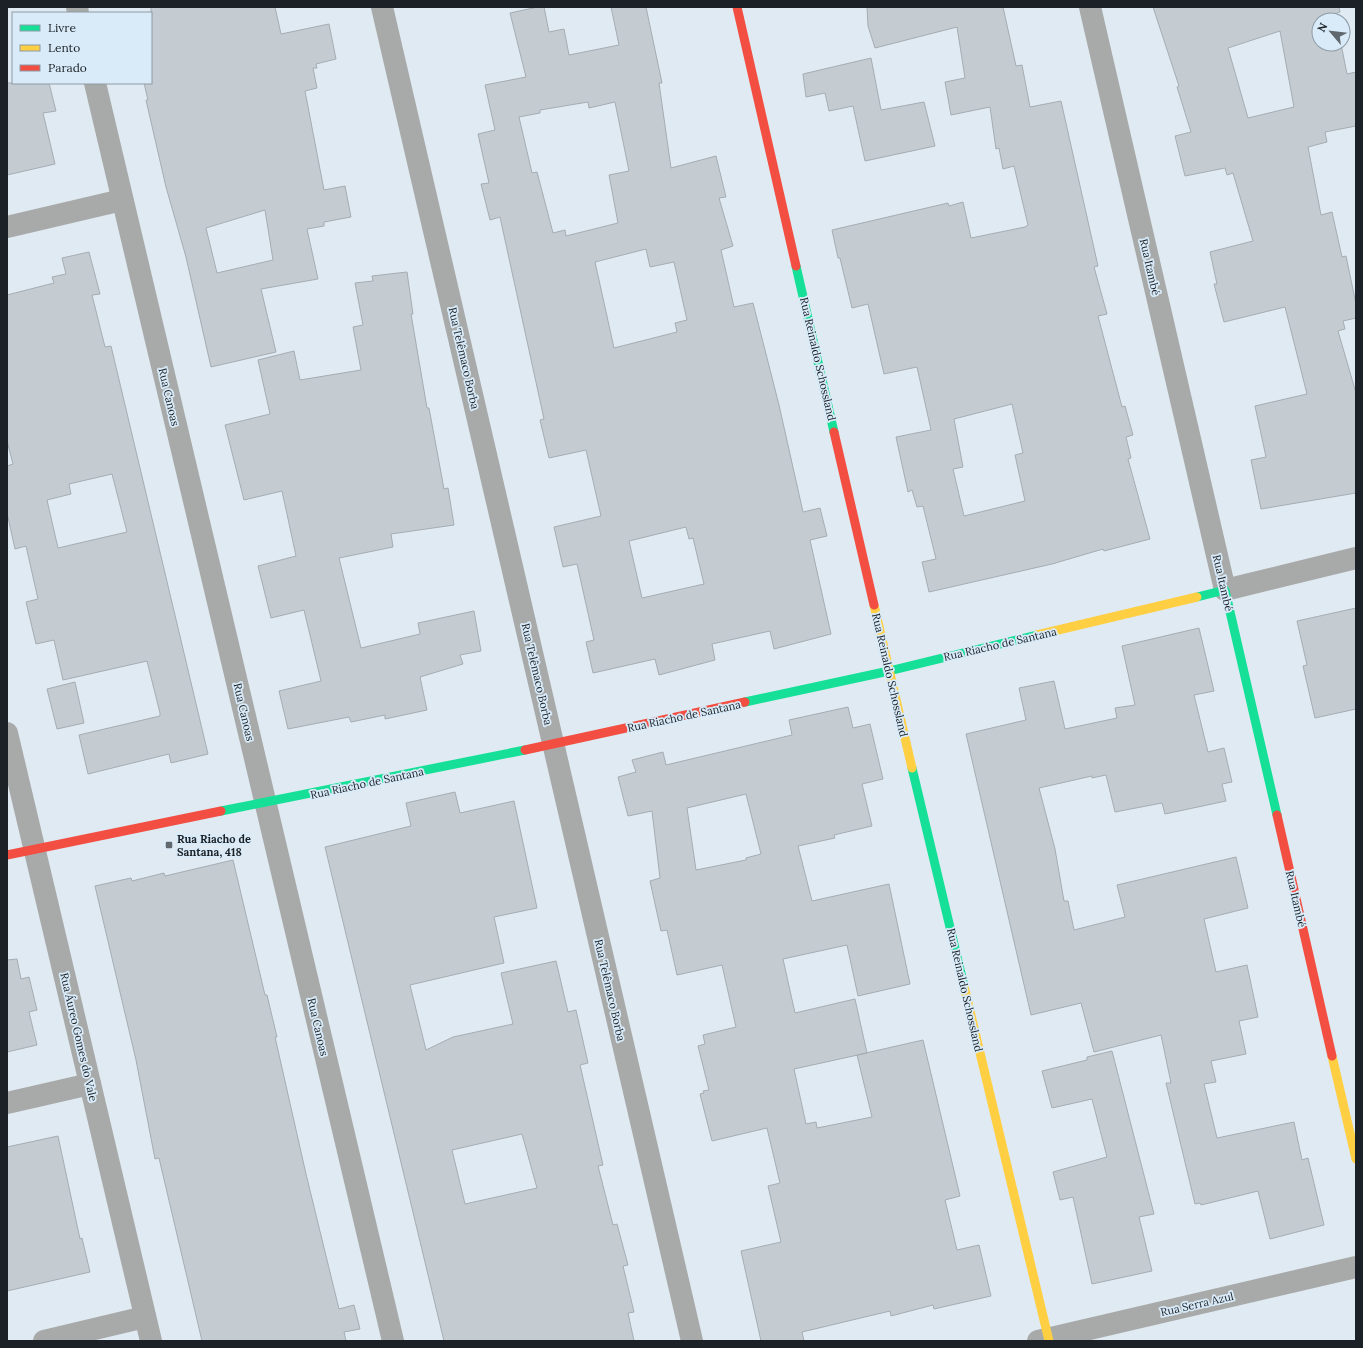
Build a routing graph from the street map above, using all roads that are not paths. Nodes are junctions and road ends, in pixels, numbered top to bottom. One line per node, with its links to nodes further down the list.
1 (382, 7): 11 (street, Rua Telêmaco Borba)
2 (737, 7): 9 (street, Rua Reinaldo Schossland)
3 (1090, 7): 8 (street, Rua Itambé)
4 (95, 84): 5 (street, Rua Canoas)
5 (122, 200): 6 (street); 12 (street, Rua Canoas)
6 (7, 227)
7 (1356, 558): 8 (street, Rua Riacho de Santana)
8 (1225, 590): 9 (street, Rua Riacho de Santana); 17 (street, Rua Itambé)
9 (889, 671): 11 (street, Rua Riacho de Santana); 20 (street, Rua Reinaldo Schossland)
10 (7, 733): 13 (street, Rua Áureo Gomes do Vale)
11 (553, 744): 12 (street, Rua Riacho de Santana); 24 (street, Rua Telêmaco Borba)
12 (266, 804): 13 (street, Rua Riacho de Santana); 23 (street, Rua Canoas)
13 (34, 849): 14 (street, Rua Riacho de Santana); 15 (street, Rua Áureo Gomes do Vale)
14 (7, 855)
15 (90, 1084): 16 (street); 19 (street, Rua Áureo Gomes do Vale)
16 (7, 1104)
17 (1356, 1159)
18 (1356, 1267): 20 (street, Rua Serra Azul)
19 (145, 1317): 21 (street); 22 (street, Rua Áureo Gomes do Vale)
20 (1045, 1340)
21 (44, 1341)
22 (151, 1341)
23 (393, 1341)
24 (692, 1341)

